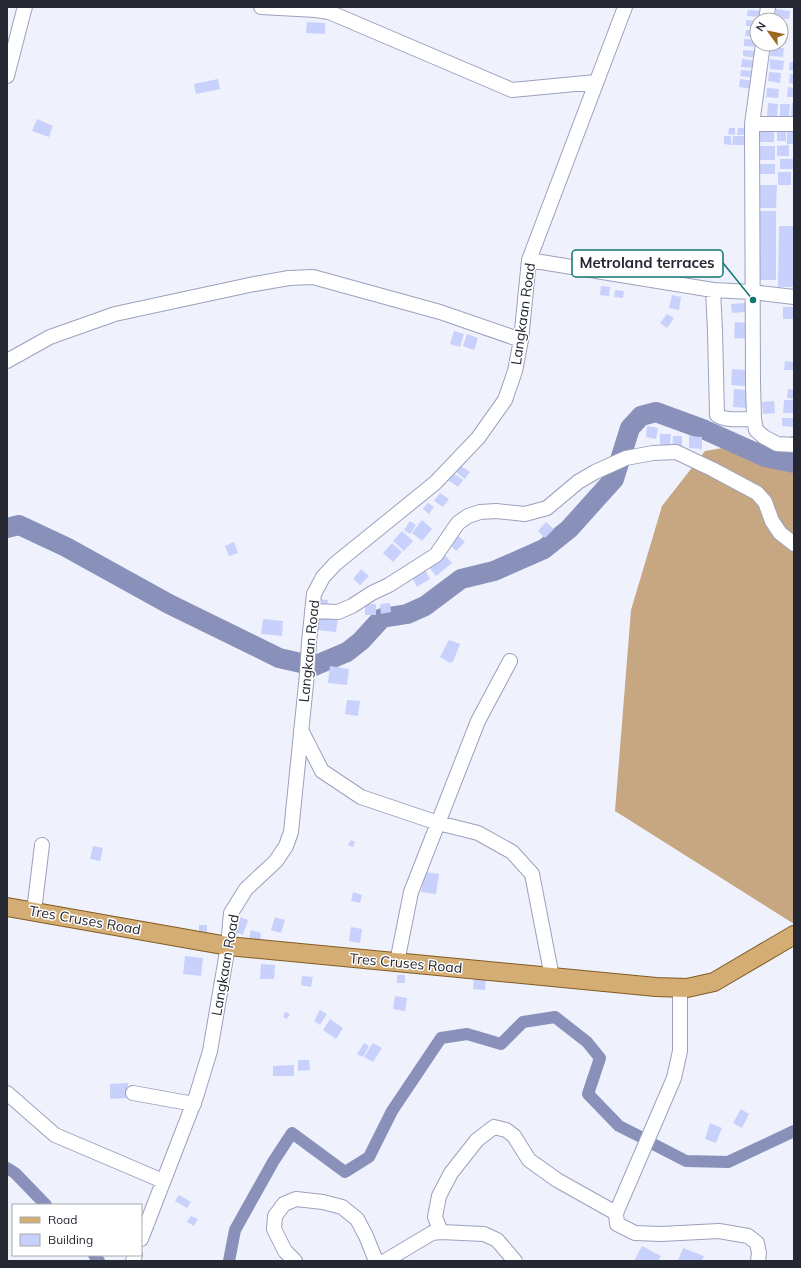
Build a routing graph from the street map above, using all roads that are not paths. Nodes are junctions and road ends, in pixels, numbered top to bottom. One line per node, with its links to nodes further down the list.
1 (25, 7): 6 (street)
2 (261, 7): 4 (street)
3 (625, 7): 7 (street, Langkaan Road)
4 (316, 8): 7 (street)
5 (762, 52): 8 (street)
6 (7, 76)
7 (596, 82): 10 (street, Langkaan Road)
8 (752, 124): 9 (street); 12 (street)
9 (794, 124)
10 (529, 260): 11 (street); 14 (street, Langkaan Road)
11 (713, 290): 12 (street); 16 (street)
12 (752, 292): 13 (street); 16 (street)
13 (794, 297)
14 (521, 340): 15 (street); 19 (street, Langkaan Road)
15 (7, 361)
16 (754, 419): 17 (street)
17 (794, 445)
18 (794, 544): 19 (street)
19 (312, 611): 21 (street, Langkaan Road)
20 (510, 661): 22 (street)
21 (301, 729): 22 (street); 27 (street, Langkaan Road)
22 (438, 823): 28 (street); 29 (street)
23 (42, 845): 25 (street)
24 (7, 907): 25 (main road, Tres Cruses Road)
25 (34, 911): 27 (main road, Tres Cruses Road)
26 (794, 935): 30 (main road, Tres Cruses Road)
27 (228, 946): 28 (main road, Tres Cruses Road); 33 (street, Langkaan Road)
28 (396, 962): 29 (main road, Tres Cruses Road)
29 (552, 977): 30 (main road, Tres Cruses Road)
30 (680, 988): 35 (street)
31 (7, 1093): 34 (street)
32 (133, 1093): 33 (street)
33 (194, 1104): 34 (street, Langkaan Road)
34 (163, 1181): 37 (street, Langkaan Road)
35 (616, 1213): 36 (street); 42 (street)
36 (441, 1232): 40 (street); 41 (street)
37 (142, 1236)
38 (295, 1261): 39 (street)
39 (376, 1261)
40 (385, 1261)
41 (515, 1261)
42 (758, 1261)

